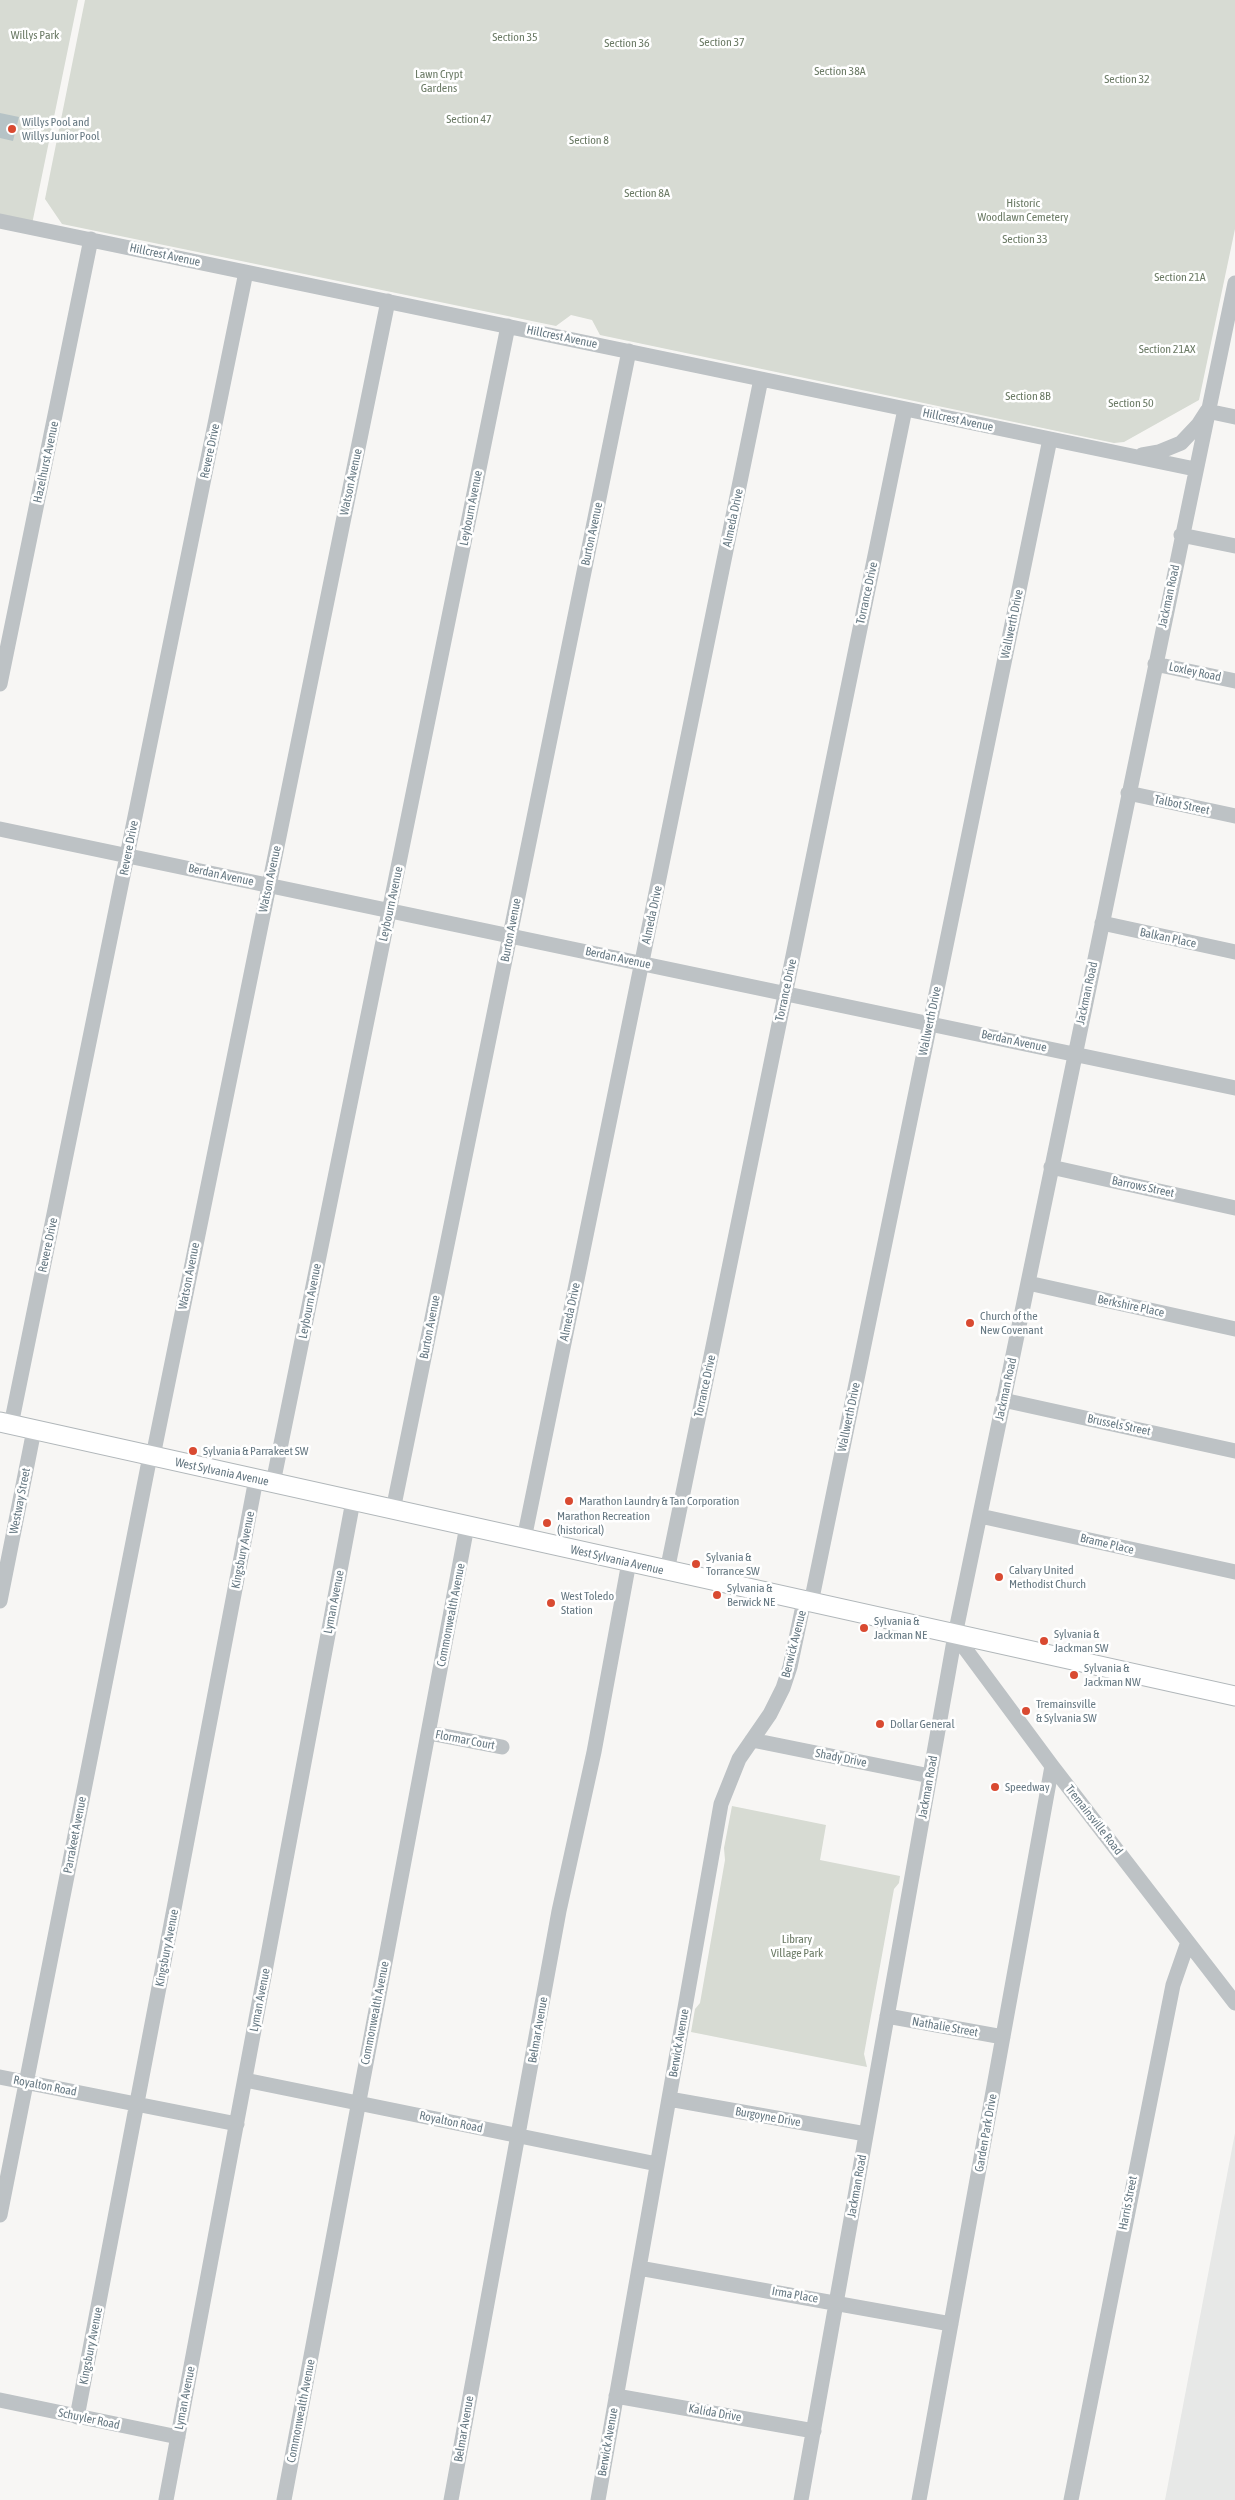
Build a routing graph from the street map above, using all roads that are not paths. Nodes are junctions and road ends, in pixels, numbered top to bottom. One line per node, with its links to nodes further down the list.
1 (0, 221): 2 (street, Hillcrest Avenue)
2 (91, 240): 3 (street, Hillcrest Avenue); 19 (street, Hazelhurst Avenue)
3 (246, 272): 5 (street, Hillcrest Avenue); 23 (street, Revere Drive)
4 (1234, 292): 10 (street, Jackman Road)
5 (388, 301): 6 (street, Hillcrest Avenue); 24 (street, Watson Avenue)
6 (508, 326): 7 (street, Hillcrest Avenue); 25 (street, Leybourn Avenue)
7 (629, 351): 8 (street, Hillcrest Avenue); 27 (street, Burton Avenue)
8 (761, 379): 9 (street, Hillcrest Avenue); 29 (street, Almeda Drive)
9 (905, 409): 12 (street, Hillcrest Avenue); 30 (street, Torrance Drive)
10 (1207, 411): 11 (street); 13 (street, Hillcrest Avenue); 14 (street, Jackman Road)
11 (1235, 417)
12 (1050, 439): 13 (street, Hillcrest Avenue); 31 (street, Wallwerth Drive)
13 (1123, 454): 14 (street, Hillcrest Avenue)
14 (1195, 469): 15 (street, Jackman Road)
15 (1181, 534): 16 (street); 17 (street, Jackman Road)
16 (1235, 546)
17 (1155, 664): 18 (street, Loxley Road); 20 (street, Jackman Road)
18 (1235, 681)
19 (0, 684)
20 (1128, 793): 21 (street, Talbot Street); 26 (street, Jackman Road)
21 (1235, 816)
22 (0, 829): 23 (street, Berdan Avenue)
23 (127, 856): 24 (street, Berdan Avenue); 39 (street, Revere Drive)
24 (269, 885): 25 (street, Berdan Avenue); 42 (street, Watson Avenue)
25 (389, 910): 27 (street, Berdan Avenue); 43 (street, Leybourn Avenue)
26 (1102, 923): 28 (street, Balkan Place); 32 (street, Jackman Road)
27 (510, 936): 29 (street, Berdan Avenue); 45 (street, Burton Avenue)
28 (1235, 952)
29 (642, 963): 30 (street, Berdan Avenue); 48 (street, Almeda Drive)
30 (786, 993): 31 (street, Berdan Avenue); 50 (street, Torrance Drive)
31 (930, 1023): 32 (street, Berdan Avenue); 53 (street, Wallwerth Drive)
32 (1075, 1054): 33 (street, Berdan Avenue); 34 (street, Jackman Road)
33 (1235, 1088)
34 (1051, 1167): 35 (street, Barrows Street); 36 (street, Jackman Road)
35 (1235, 1208)
36 (1028, 1283): 37 (street, Berkshire Place); 38 (street, Jackman Road)
37 (1235, 1329)
38 (1004, 1400): 41 (street, Brussels Street); 46 (street, Jackman Road)
39 (6, 1424): 40 (main road, West Sylvania Avenue)
40 (34, 1430): 42 (main road, West Sylvania Avenue); 52 (street, Westway Street)
41 (1235, 1451)
42 (152, 1456): 43 (main road, West Sylvania Avenue); 67 (street, Parrakeet Avenue)
43 (265, 1481): 44 (main road, West Sylvania Avenue); 70 (street, Kingsbury Avenue)
44 (353, 1500): 45 (main road, West Sylvania Avenue); 66 (street, Lyman Avenue)
45 (393, 1510): 47 (main road, West Sylvania Avenue)
46 (980, 1516): 51 (street, Brame Place); 54 (street, Jackman Road)
47 (467, 1526): 48 (main road, West Sylvania Avenue); 56 (street, Commonwealth Avenue)
48 (524, 1539): 49 (main road, West Sylvania Avenue)
49 (629, 1562): 50 (main road, West Sylvania Avenue); 73 (street, Belmar Avenue)
50 (667, 1571): 53 (main road, West Sylvania Avenue)
51 (1235, 1572)
52 (0, 1601)
53 (808, 1602): 54 (main road, West Sylvania Avenue); 57 (street, Berwick Avenue)
54 (955, 1635): 55 (main road, West Sylvania Avenue); 59 (street, Tremainsville Road); 60 (street, Jackman Road)
55 (1235, 1696)
56 (428, 1733): 58 (street, Flormar Court); 69 (street, Commonwealth Avenue)
57 (752, 1740): 60 (street, Shady Drive); 68 (street, Berwick Avenue)
58 (502, 1747)
59 (1052, 1766): 61 (street, Tremainsville Road); 64 (street, Garden Park Drive)
60 (930, 1776): 63 (street, Jackman Road)
61 (1188, 1942): 62 (street, Tremainsville Road); 90 (street, Harris Street)
62 (1235, 2003)
63 (887, 2016): 64 (street, Nathalie Street); 72 (street, Jackman Road)
64 (1003, 2037): 78 (street, Garden Park Drive)
65 (0, 2077): 67 (street, Royalton Road)
66 (245, 2080): 69 (street, Royalton Road); 71 (street, Lyman Avenue)
67 (26, 2082): 70 (street, Royalton Road); 75 (street, Parrakeet Avenue)
68 (669, 2099): 72 (street, Burgoyne Drive); 74 (street, Berwick Avenue)
69 (358, 2103): 73 (street, Royalton Road); 85 (street, Commonwealth Avenue)
70 (137, 2104): 71 (street, Royalton Road); 81 (street, Kingsbury Avenue)
71 (237, 2124): 83 (street, Lyman Avenue)
72 (866, 2134): 77 (street, Jackman Road)
73 (518, 2136): 74 (street, Royalton Road); 86 (street, Belmar Avenue)
74 (657, 2164): 76 (street, Berwick Avenue)
75 (0, 2215)
76 (639, 2268): 77 (street, Irma Place); 79 (street, Berwick Avenue)
77 (836, 2303): 78 (street, Irma Place); 82 (street, Jackman Road)
78 (951, 2324): 89 (street, Garden Park Drive)
79 (616, 2396): 82 (street, Kalida Drive); 87 (street, Berwick Avenue)
80 (0, 2400): 81 (street, Schuyler Road)
81 (77, 2417): 83 (street, Schuyler Road)
82 (814, 2431): 88 (street, Jackman Road)
83 (178, 2437): 84 (street, Lyman Avenue)
84 (166, 2500)
85 (284, 2500)
86 (451, 2500)
87 (598, 2500)
88 (801, 2500)
89 (919, 2500)
90 (1071, 2500)

